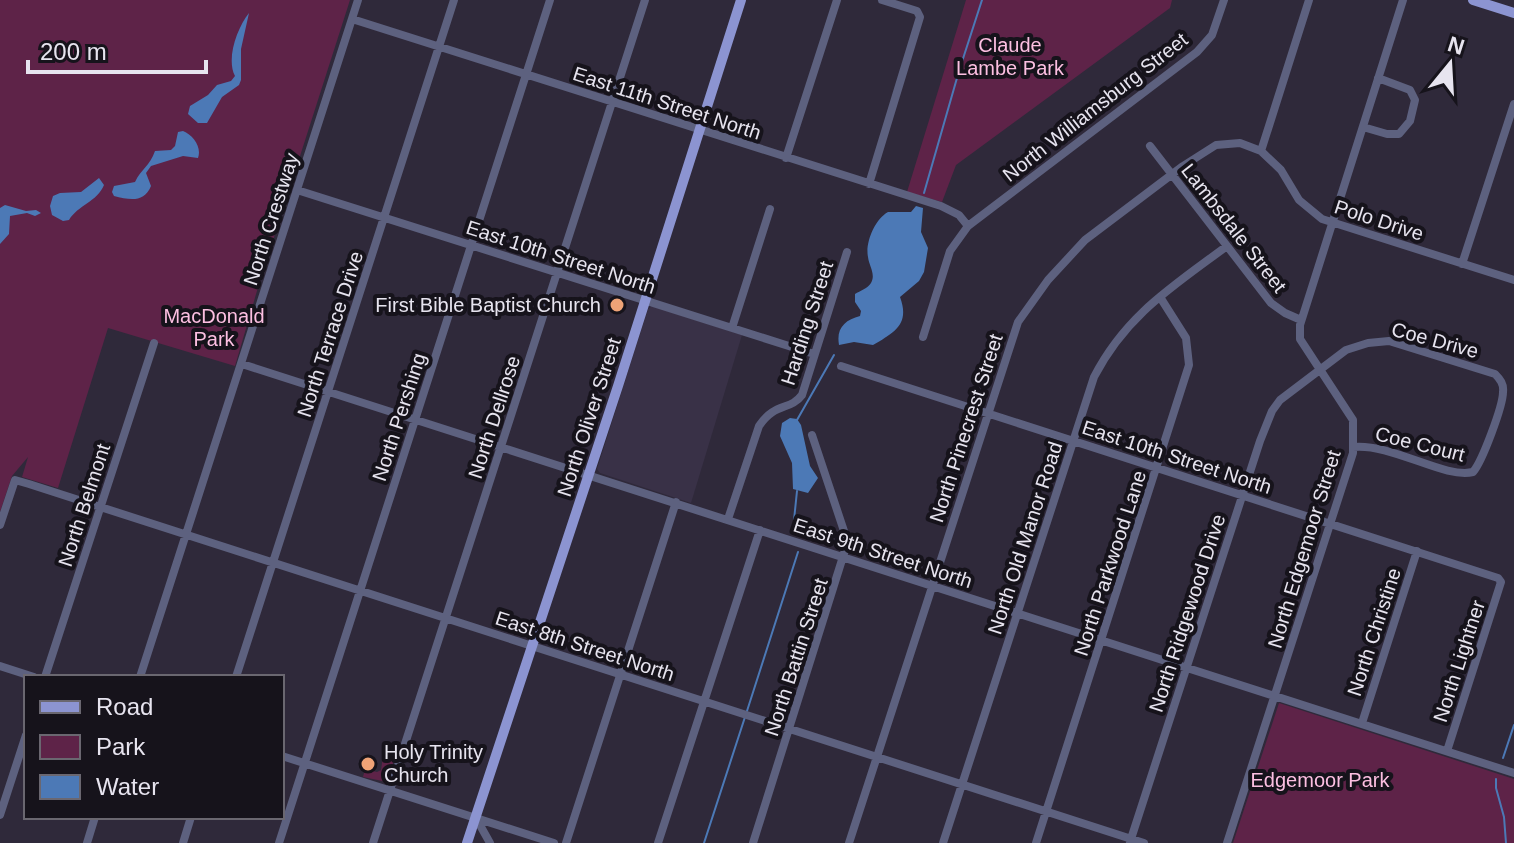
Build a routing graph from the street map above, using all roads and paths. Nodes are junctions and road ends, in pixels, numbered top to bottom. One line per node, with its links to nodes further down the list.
1 (358, 0): 13 (street, North Crestway)
2 (454, 0): 14 (street, North Terrace Drive)
3 (550, 0): 15 (street, North Pershing)
4 (645, 0): 17 (street, North Dellrose)
5 (741, 0): 21 (main road, North Oliver Street)
6 (837, 0): 24 (street)
7 (882, 0): 26 (street)
8 (1224, 0): 31 (street, North Williamsburg Street)
9 (1309, 0): 23 (street)
10 (1403, 0): 16 (street)
11 (1473, 0): 12 (main road)
12 (1514, 13)
13 (352, 19): 14 (street, East 11th Street North); 27 (street, North Crestway)
14 (440, 47): 15 (street, East 11th Street North); 29 (street, North Terrace Drive)
15 (526, 75): 17 (street, East 11th Street North); 32 (street, North Pershing)
16 (1378, 78): 20 (street); 20 (street)
17 (612, 102): 21 (street, East 11th Street North); 36 (street, North Dellrose)
18 (1514, 104): 19 (street)
19 (1512, 119): 35 (street)
20 (1363, 127): 30 (street)
21 (699, 130): 24 (street, East 11th Street North); 39 (main road, North Oliver Street)
22 (1150, 146): 25 (street, Lambsdale Street)
23 (1261, 151): 25 (street, North Pinecrest Street); 30 (street, Polo Drive)
24 (786, 158): 26 (street, East 11th Street North)
25 (1172, 175): 33 (street, Lambsdale Street); 49 (street, North Pinecrest Street)
26 (869, 184): 31 (street, East 11th Street North)
27 (297, 190): 29 (street, East 10th Street North); 45 (street, North Crestway)
28 (770, 209): 41 (street)
29 (385, 218): 32 (street, East 10th Street North); 48 (street, North Terrace Drive)
30 (1332, 222): 35 (street, Polo Drive); 40 (street)
31 (968, 226): 42 (street)
32 (471, 245): 36 (street, East 10th Street North); 50 (street, North Pershing)
33 (1227, 246): 38 (street, North Old Manor Road); 40 (street, Lambsdale Street)
34 (847, 252): 44 (street, Harding Street)
35 (1462, 264): 37 (street, Polo Drive)
36 (557, 272): 39 (street, East 10th Street North); 54 (street, North Dellrose)
37 (1514, 280)
38 (1160, 297): 53 (street, North Old Manor Road); 56 (street, North Parkwood Lane)
39 (645, 300): 41 (street, East 10th Street North); 57 (main road, North Oliver Street)
40 (1301, 320): 47 (street, North Edgemoor Street)
41 (732, 328): 44 (street, East 10th Street North)
42 (923, 337)
43 (154, 343): 60 (street, North Belmont)
44 (814, 354): 61 (street, Harding Street)
45 (242, 364): 48 (street, East 9th Street North); 65 (street, North Crestway)
46 (841, 366): 49 (street, East 10th Street North)
47 (1320, 368): 51 (street, Coe Drive); 55 (street, North Edgemoor Street); 58 (street, North Ridgewood Drive)
48 (329, 392): 50 (street, East 9th Street North); 68 (street, North Terrace Drive)
49 (987, 413): 53 (street, East 10th Street North); 70 (street, North Pinecrest Street)
50 (415, 419): 54 (street, East 9th Street North); 71 (street, North Pershing)
51 (1494, 423): 55 (street, Coe Court)
52 (812, 435): 67 (street, North Battin Street)
53 (1073, 441): 56 (street, East 10th Street North); 72 (street, North Old Manor Road)
54 (502, 447): 57 (street, East 9th Street North); 73 (street, North Dellrose)
55 (1353, 447): 62 (street, North Edgemoor Street)
56 (1158, 468): 58 (street, East 10th Street North); 74 (street, North Parkwood Lane)
57 (589, 475): 59 (street, East 9th Street North); 75 (main road, North Oliver Street)
58 (1242, 495): 62 (street, East 10th Street North); 77 (street, North Ridgewood Drive)
59 (676, 502): 61 (street, East 9th Street North); 78 (street)
60 (100, 507): 63 (street, East 8th Street North); 65 (street, East 8th Street North); 80 (street, North Belmont)
61 (728, 519): 64 (street, East 9th Street North)
62 (1331, 523): 66 (street, East 10th Street North); 83 (street, North Edgemoor Street)
63 (0, 525)
64 (760, 530): 67 (street, East 9th Street North); 84 (street)
65 (187, 535): 68 (street, East 8th Street North); 81 (street, North Crestway)
66 (1417, 551): 69 (street, East 10th Street North); 85 (street, North Christine)
67 (845, 557): 70 (street, East 9th Street North); 86 (street, North Battin Street)
68 (273, 563): 71 (street, East 8th Street North); 82 (street, North Terrace Drive)
69 (1501, 582): 88 (street, North Lightner)
70 (932, 585): 72 (street, East 9th Street North); 90 (street, North Pinecrest Street)
71 (360, 591): 73 (street, East 8th Street North); 91 (street, North Pershing)
72 (1017, 613): 74 (street, East 9th Street North); 93 (street, North Old Manor Road)
73 (445, 618): 75 (street, East 8th Street North); 94 (street, North Dellrose)
74 (1101, 640): 77 (street, East 9th Street North); 95 (street, North Parkwood Lane)
75 (533, 646): 78 (street, East 8th Street North); 97 (main road, North Oliver Street)
76 (0, 666): 79 (street)
77 (1187, 667): 83 (street, East 9th Street North); 100 (street, North Ridgewood Drive)
78 (620, 674): 84 (street, East 8th Street North); 108 (street)
79 (28, 675)
80 (46, 675)
81 (141, 675)
82 (237, 675)
83 (1275, 696): 85 (street, East 9th Street North); 115 (street, North Edgemoor Street)
84 (704, 701): 86 (street, East 8th Street North); 109 (street)
85 (1362, 723): 88 (street, East 9th Street North)
86 (790, 729): 90 (street, East 8th Street North); 110 (street, North Battin Street)
87 (24, 741): 96 (street)
88 (1447, 751): 92 (street, East 9th Street North)
89 (284, 757): 91 (street)
90 (876, 757): 93 (street, East 8th Street North); 111 (street, North Pinecrest Street)
91 (304, 763): 94 (street); 103 (street, North Pershing)
92 (1514, 773)
93 (962, 784): 95 (street, East 8th Street North); 112 (street, North Old Manor Road)
94 (389, 790): 97 (street); 104 (street, North Dellrose)
95 (1047, 812): 100 (street, East 8th Street North); 113 (street, North Parkwood Lane)
96 (0, 815)
97 (475, 818): 105 (main road, North Oliver Street); 106 (street); 107 (street)
98 (94, 819): 101 (street)
99 (190, 819): 102 (street)
100 (1131, 841): 114 (street, East 8th Street North)
101 (87, 843)
102 (183, 843)
103 (279, 843)
104 (373, 843)
105 (467, 843)
106 (490, 843)
107 (554, 843)
108 (566, 843)
109 (658, 843)
110 (753, 843)
111 (849, 843)
112 (943, 843)
113 (1036, 843)
114 (1144, 843)
115 (1227, 843)

